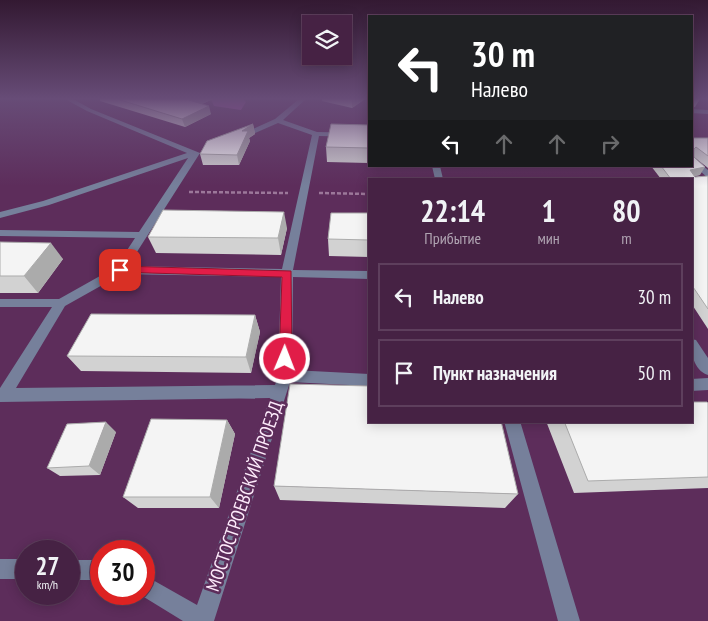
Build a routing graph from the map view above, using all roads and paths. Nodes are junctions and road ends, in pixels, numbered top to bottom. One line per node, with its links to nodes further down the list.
1 (136, 128): 7 (street)
2 (260, 128): 6 (street)
3 (298, 128): 4 (street)
4 (316, 134): 5 (street); 11 (street, МОСТОСТРОЕВСКИЙ ПРОЕЗД)
5 (368, 135)
6 (232, 139)
7 (199, 152): 10 (street); 13 (street)
8 (693, 161): 9 (street)
9 (705, 177)
10 (170, 191): 11 (path); 15 (street)
11 (303, 193): 12 (path); 17 (street, МОСТОСТРОЕВСКИЙ ПРОЕЗД)
12 (368, 194)
13 (0, 215)
14 (0, 233): 15 (street)
15 (142, 235): 16 (street)
16 (120, 270): 17 (street); 20 (street)
17 (287, 274): 18 (street); 23 (street, МОСТОСТРОЕВСКИЙ ПРОЕЗД)
18 (368, 275)
19 (0, 303): 20 (street)
20 (61, 303): 28 (street)
21 (693, 347): 22 (street)
22 (708, 369)
23 (285, 376): 24 (street); 27 (street, МОСТОСТРОЕВСКИЙ ПРОЕЗД)
24 (368, 380)
25 (693, 384): 26 (street)
26 (708, 384)
27 (280, 391): 28 (street); 33 (street, МОСТОСТРОЕВСКИЙ ПРОЕЗД)
28 (2, 395)
29 (513, 423): 34 (street)
30 (0, 569): 31 (street)
31 (15, 569)
32 (155, 592): 33 (street)
33 (202, 621)
34 (569, 621)

